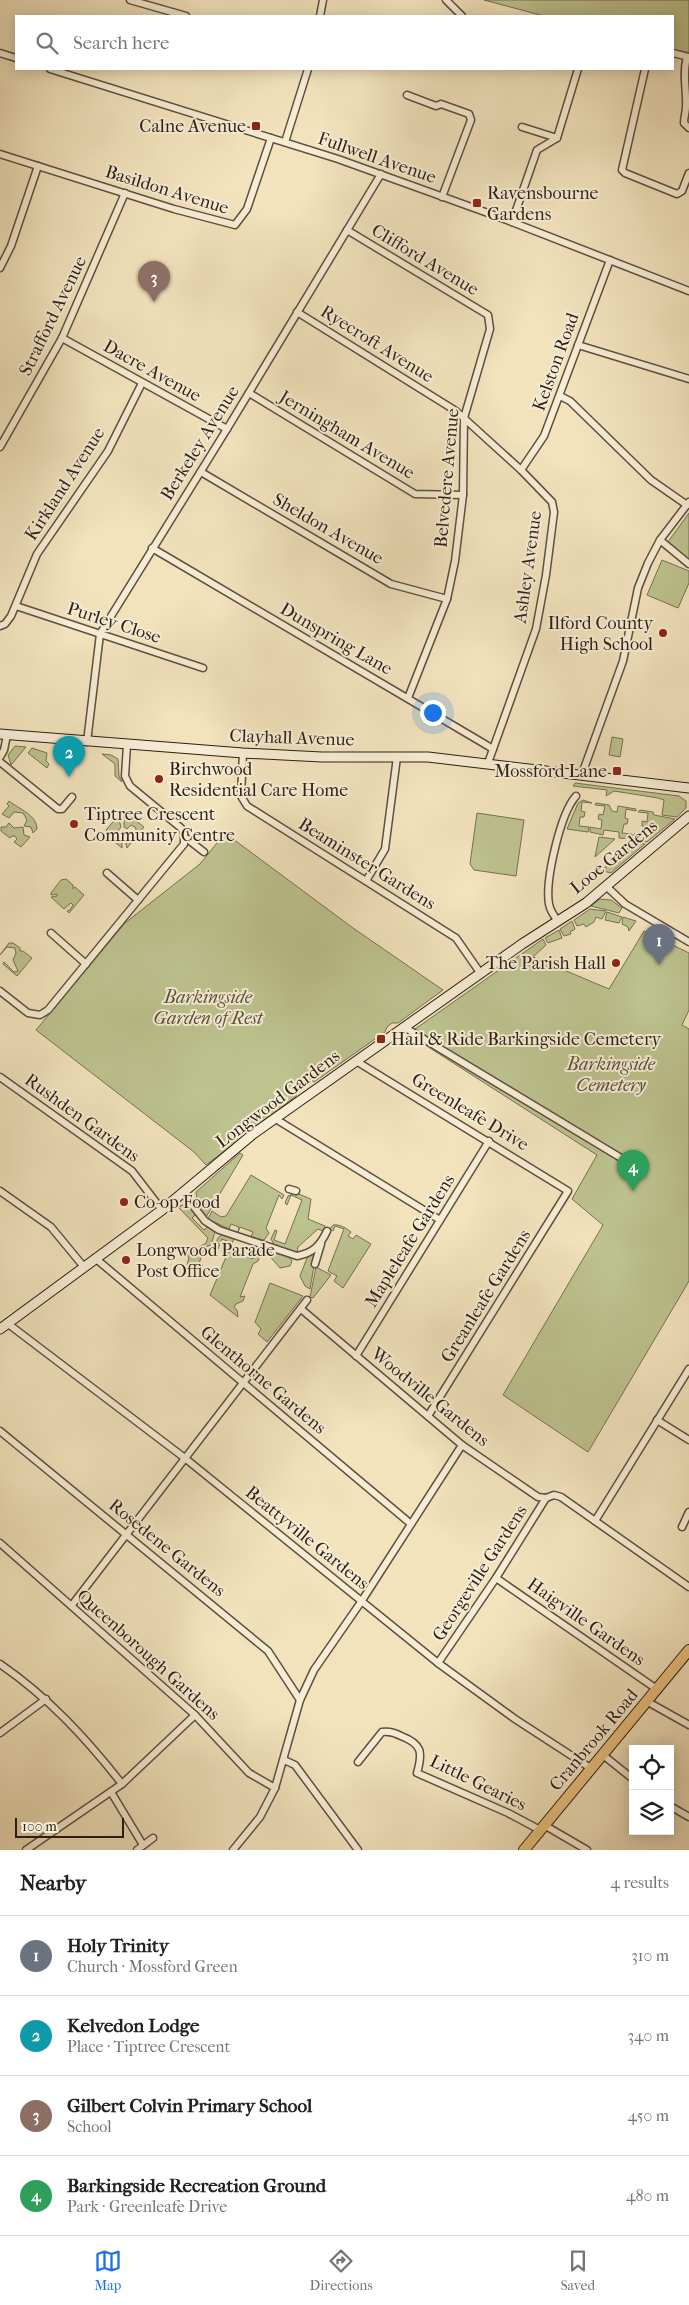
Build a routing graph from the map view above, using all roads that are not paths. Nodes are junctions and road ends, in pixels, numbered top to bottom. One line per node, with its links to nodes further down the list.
1 (130, 0): 4 (street)
2 (323, 0): 5 (street)
3 (446, 0): 6 (street)
4 (182, 15)
5 (320, 15)
6 (461, 15)
7 (0, 53): 10 (street)
8 (674, 53): 9 (street)
9 (688, 57): 17 (street)
10 (15, 58)
11 (53, 70): 18 (street, Fullwell Avenue)
12 (308, 70): 20 (street)
13 (578, 70): 19 (street)
14 (645, 70): 23 (street)
15 (407, 95): 26 (street)
16 (522, 127): 19 (street)
17 (689, 128)
18 (272, 138): 20 (street, Fullwell Avenue); 25 (street, Basildon Avenue)
19 (557, 138): 27 (street)
20 (285, 142): 24 (street, Fullwell Avenue)
21 (0, 154): 22 (street, Basildon Avenue)
22 (38, 166): 25 (street, Basildon Avenue); 30 (street)
23 (689, 173)
24 (381, 174): 26 (street, Fullwell Avenue); 28 (street, Berkeley Avenue)
25 (125, 193): 34 (street, Strafford Avenue)
26 (442, 196): 27 (street, Fullwell Avenue)
27 (512, 222): 29 (street, Fullwell Avenue)
28 (347, 230): 32 (street, Berkeley Avenue); 33 (street, Clifford Avenue)
29 (610, 260): 31 (street, Fullwell Avenue); 35 (street, Kelston Road)
30 (0, 268)
31 (689, 291)
32 (297, 312): 38 (street, Berkeley Avenue); 40 (street, Ryecroft Avenue)
33 (488, 315): 40 (street, Belvedere Avenue)
34 (62, 338): 37 (street, Dacre Avenue); 42 (street, Strafford Avenue)
35 (578, 345): 36 (street); 39 (street, Kelston Road)
36 (689, 379)
37 (142, 383): 41 (street, Dacre Avenue); 51 (street, Kirkland Avenue)
38 (248, 393): 41 (street, Berkeley Avenue); 45 (street, Jerningham Avenue)
39 (560, 396): 43 (street, Kelston Road); 46 (street)
40 (464, 418): 43 (street, Ashley Avenue); 45 (street, Belvedere Avenue)
41 (227, 430): 44 (street, Berkeley Avenue)
42 (0, 447)
43 (521, 470): 59 (street, Ashley Avenue)
44 (200, 472): 48 (street, Berkeley Avenue); 50 (street, Sheldon Avenue)
45 (463, 495): 50 (street, Belvedere Avenue)
46 (688, 504): 47 (street)
47 (660, 540): 49 (street); 65 (street)
48 (152, 548): 53 (street, Berkeley Avenue); 55 (street, Dunspring Lane)
49 (689, 564)
50 (447, 598): 55 (street, Belvedere Avenue)
51 (16, 606): 52 (street, Kirkland Avenue); 53 (street, Purley Close)
52 (0, 626)
53 (100, 634): 54 (street, Purley Close); 57 (street, Berkeley Avenue)
54 (203, 668)
55 (408, 698): 59 (street, Dunspring Lane)
56 (3, 735): 57 (street, Clayhall Avenue); 61 (street)
57 (87, 742): 58 (street, Clayhall Avenue)
58 (127, 745): 60 (street, Clayhall Avenue); 70 (street)
59 (493, 749): 64 (street)
60 (243, 753): 62 (street, Clayhall Avenue); 73 (street, Beaminster Gardens)
61 (0, 757)
62 (397, 757): 64 (street, Clayhall Avenue); 73 (street)
63 (0, 762): 68 (street)
64 (488, 763): 65 (street, Clayhall Avenue)
65 (582, 774): 66 (street, Clayhall Avenue)
66 (689, 788)
67 (576, 796): 76 (street)
68 (72, 798)
69 (689, 816): 74 (street, Looe Gardens)
70 (186, 838): 71 (street); 75 (street)
71 (204, 852)
72 (107, 873): 75 (street)
73 (366, 881): 80 (street, Beaminster Gardens)
74 (606, 886): 76 (street, Looe Gardens); 78 (street)
75 (138, 900): 79 (street)
76 (558, 921): 80 (street, Longwood Gardens)
77 (50, 933): 79 (street)
78 (689, 942)
79 (86, 964): 81 (street)
80 (481, 974): 82 (street, Longwood Gardens)
81 (0, 991)
82 (404, 1028): 83 (street, Longwood Gardens); 87 (street)
83 (356, 1060): 85 (street, Longwood Gardens); 86 (street, Greenleafe Drive)
84 (0, 1077): 91 (street, Rushden Gardens)
85 (274, 1118): 90 (street, Longwood Gardens); 92 (street)
86 (489, 1141): 89 (street, Greenleafe Drive); 92 (street, Mapleleafe Gardens)
87 (626, 1161)
88 (0, 1191): 97 (street)
89 (568, 1191): 104 (street, Greanleafe Gardens)
90 (183, 1193): 91 (street, Longwood Gardens); 94 (street)
91 (162, 1210): 95 (street, Longwood Gardens)
92 (440, 1220): 101 (street, Mapleleafe Gardens)
93 (327, 1231): 94 (street)
94 (323, 1241): 96 (street)
95 (95, 1258): 97 (street, Longwood Gardens); 103 (street, Glenthorne Gardens)
96 (315, 1264)
97 (84, 1267): 100 (street, Longwood Gardens)
98 (307, 1300): 99 (street)
99 (301, 1309): 101 (street, Woodville Gardens); 103 (street)
100 (4, 1326): 109 (street, Beattyville Gardens)
101 (356, 1356): 104 (street, Woodville Gardens)
102 (689, 1369): 105 (street)
103 (244, 1384): 109 (street); 113 (street, Glenthorne Gardens)
104 (428, 1416): 108 (street, Woodville Gardens)
105 (658, 1420): 107 (street); 112 (street)
106 (0, 1431): 115 (street, Rosedene Gardens)
107 (689, 1440)
108 (462, 1445): 110 (street, Woodville Gardens); 113 (street)
109 (186, 1459): 115 (street); 119 (street, Beattyville Gardens)
110 (546, 1498): 112 (street, Woodville Gardens); 117 (street, Georgeville Gardens)
111 (688, 1517): 114 (street)
112 (595, 1521): 118 (street, Woodville Gardens)
113 (411, 1524): 119 (street)
114 (682, 1526)
115 (127, 1534): 120 (street); 126 (street, Rosedene Gardens)
116 (0, 1543): 120 (street, Queenborough Gardens)
117 (496, 1578): 122 (street, Georgeville Gardens); 124 (street, Haigville Gardens)
118 (689, 1587)
119 (361, 1602): 122 (street, Beattyville Gardens); 126 (street)
120 (72, 1605): 128 (street, Queenborough Gardens)
121 (689, 1650): 124 (main road, Cranbrook Road)
122 (438, 1663): 134 (street, Beattyville Gardens)
123 (0, 1664): 125 (street)
124 (658, 1690): 127 (main road, Cranbrook Road)
125 (46, 1699): 130 (street); 136 (street)
126 (300, 1700): 132 (street)
127 (648, 1702): 129 (street); 131 (main road, Cranbrook Road)
128 (195, 1715): 136 (street); 137 (street, Queenborough Gardens)
129 (689, 1725)
130 (0, 1733)
131 (603, 1755): 134 (main road, Cranbrook Road); 135 (street)
132 (284, 1760): 137 (street); 147 (street)
133 (358, 1762): 141 (street, Little Gearies)
134 (592, 1769): 141 (main road, Cranbrook Road)
135 (629, 1776)
136 (122, 1784): 138 (street)
137 (275, 1788): 146 (street)
138 (111, 1792): 143 (street); 144 (street)
139 (674, 1808): 140 (street)
140 (689, 1817)
141 (542, 1827): 148 (main road, Cranbrook Road); 149 (street)
142 (153, 1838): 143 (street)
143 (143, 1845): 145 (street)
144 (26, 1850)
145 (137, 1850)
146 (233, 1850)
147 (358, 1850)
148 (524, 1850)
149 (587, 1850)

